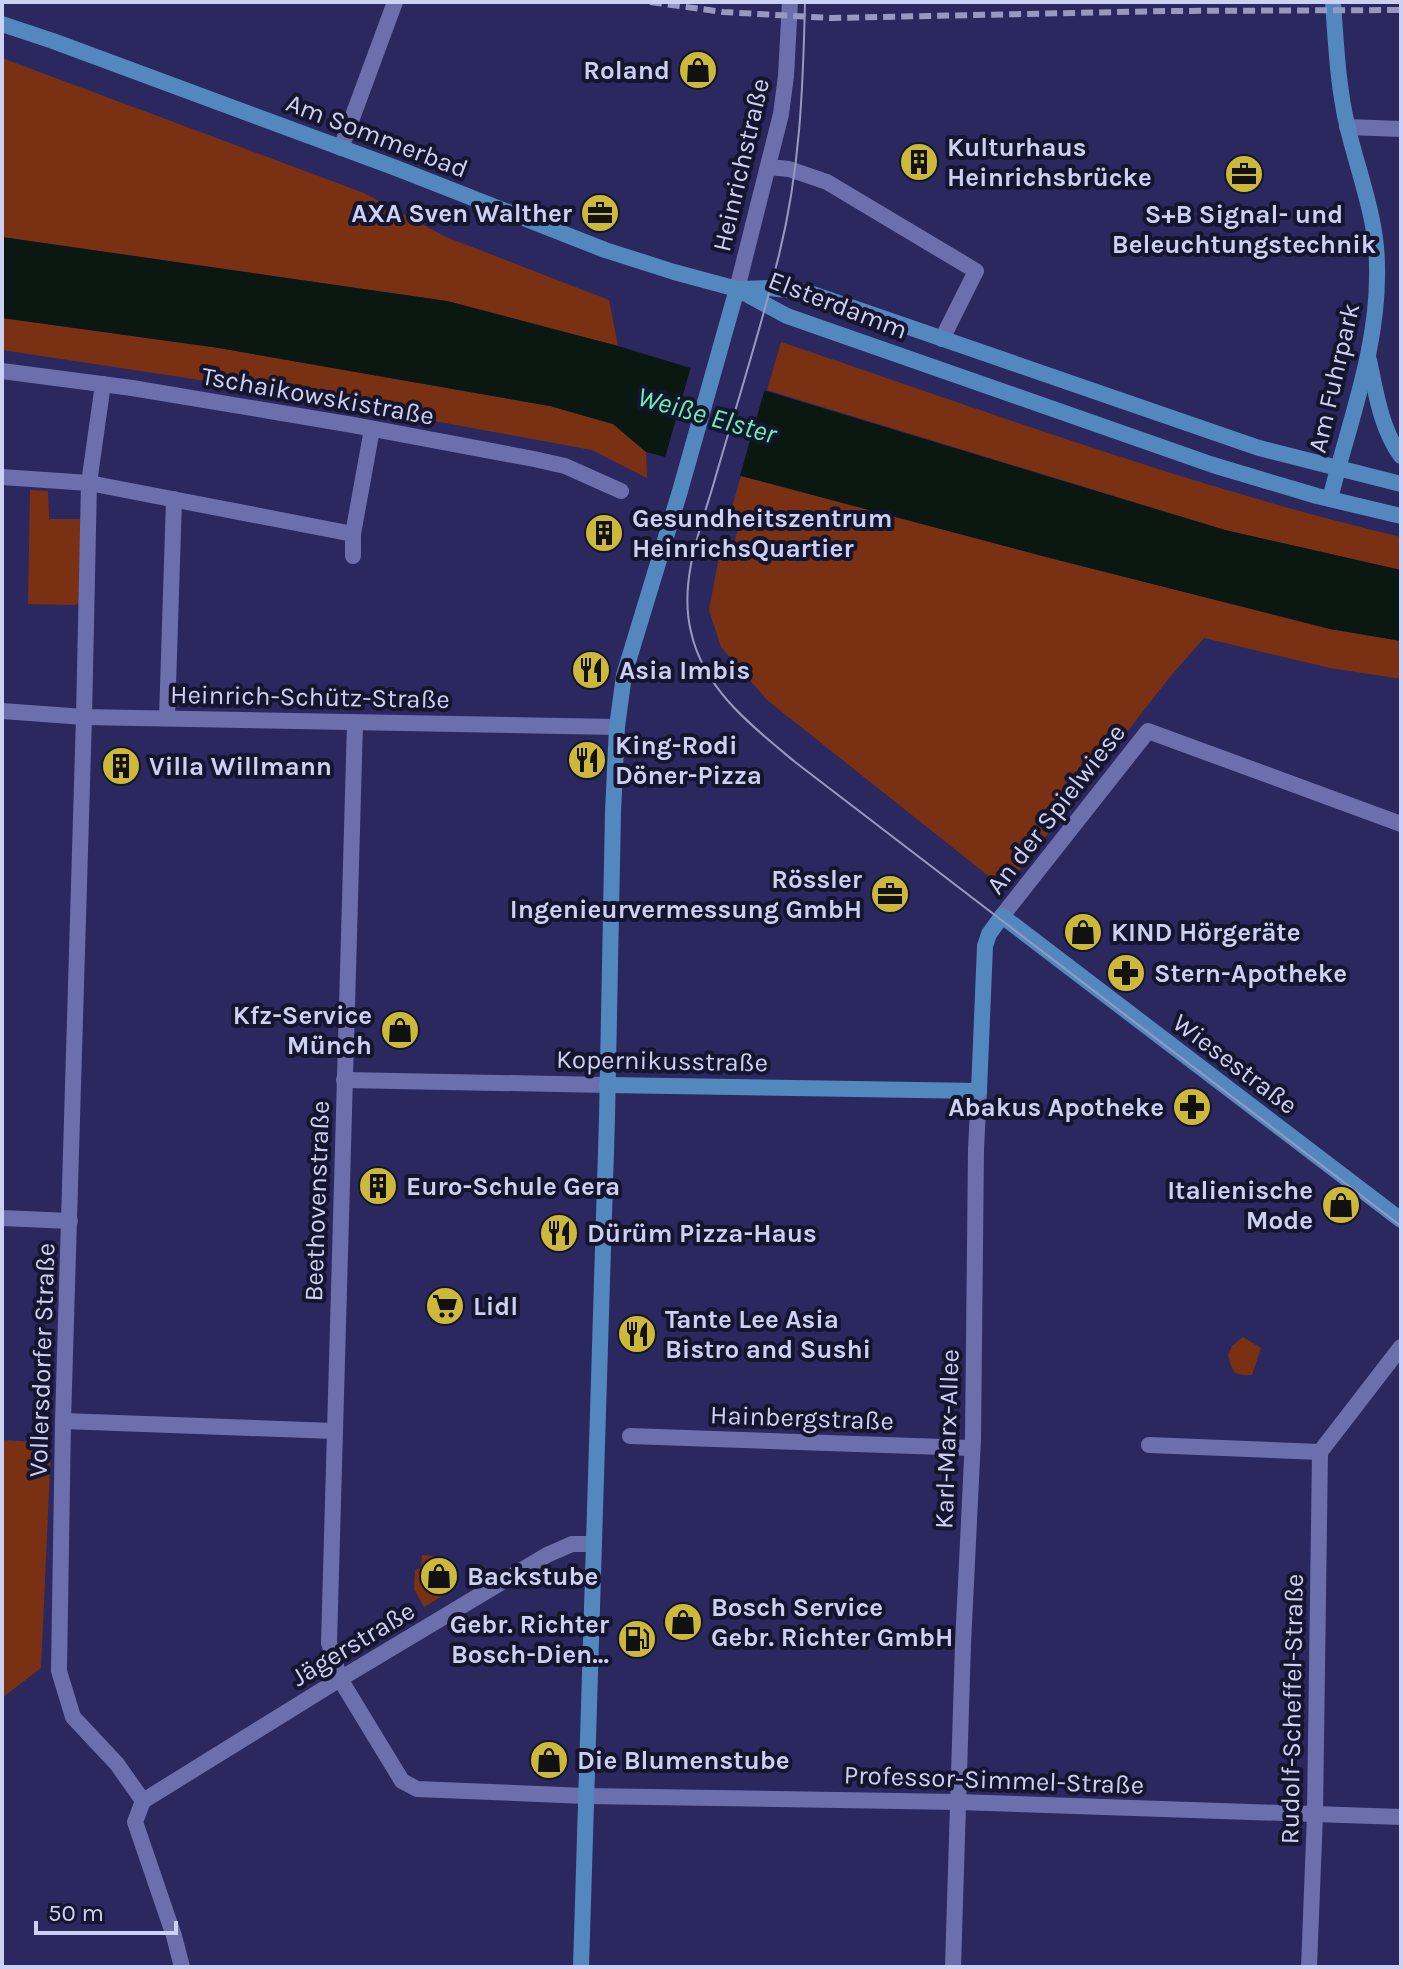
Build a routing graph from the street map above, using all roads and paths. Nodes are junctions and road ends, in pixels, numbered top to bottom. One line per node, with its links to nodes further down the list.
1 (395, 2): 7 (street)
2 (790, 2): 8 (street, Heinrichstraße)
3 (1333, 2): 5 (main road, Am Fuhrpark)
4 (2, 24): 7 (main road, Am Sommerbad)
5 (1347, 127): 6 (street); 11 (main road, Am Fuhrpark)
6 (1401, 129)
7 (341, 148): 9 (main road, Am Sommerbad)
8 (768, 167): 9 (street, Heinrichstraße); 10 (street)
9 (737, 289): 10 (main road, Elsterdamm); 22 (main road, Elsterdamm); 30 (main road)
10 (942, 339): 16 (main road, Elsterdamm)
11 (1369, 357): 15 (main road); 16 (main road, Am Fuhrpark)
12 (2, 371): 13 (street, Tschaikowskistraße)
13 (103, 384): 14 (street, Tschaikowskistraße); 18 (street, Vollersdorfer Straße)
14 (372, 429): 20 (street, Tschaikowskistraße); 24 (street)
15 (1401, 456)
16 (1337, 469): 19 (main road, Elsterdamm); 22 (main road, Am Fuhrpark)
17 (2, 477): 18 (street)
18 (89, 483): 21 (street); 27 (street, Vollersdorfer Straße)
19 (1401, 484)
20 (621, 491)
21 (174, 499): 24 (street); 28 (street)
22 (1330, 499): 23 (main road, Elsterdamm)
23 (1401, 516)
24 (353, 534): 25 (street)
25 (353, 556)
26 (2, 711): 27 (street, Heinrich-Schütz-Straße)
27 (84, 717): 28 (street, Heinrich-Schütz-Straße); 38 (street, Vollersdorfer Straße)
28 (167, 718): 29 (street, Heinrich-Schütz-Straße)
29 (355, 723): 30 (street, Heinrich-Schütz-Straße); 33 (street, Beethovenstraße)
30 (617, 727): 34 (main road)
31 (1401, 824): 32 (street, An der Spielwiese)
32 (1002, 916): 35 (main road, Karl-Marx-Allee); 37 (main road, Wiesestraße)
33 (344, 1080): 34 (street, Kopernikusstraße); 41 (street, Beethovenstraße)
34 (607, 1085): 35 (main road, Kopernikusstraße); 46 (main road)
35 (979, 1091): 44 (street, Karl-Marx-Allee)
36 (2, 1218): 38 (street)
37 (1401, 1220)
38 (70, 1221): 40 (street, Vollersdorfer Straße)
39 (1401, 1347): 45 (street)
40 (63, 1421): 41 (street); 49 (street, Vollersdorfer Straße)
41 (334, 1431): 47 (street, Beethovenstraße)
42 (630, 1436): 44 (street, Hainbergstraße)
43 (1149, 1445): 45 (street)
44 (972, 1448): 50 (street, Karl-Marx-Allee)
45 (1320, 1452): 51 (street, Rudolf-Scheffel-Straße)
46 (594, 1544): 47 (street, Jägerstraße); 48 (main road)
47 (340, 1679): 48 (street, Professor-Simmel-Straße); 49 (street, Jägerstraße)
48 (586, 1796): 50 (street, Professor-Simmel-Straße); 54 (main road)
49 (143, 1801): 53 (street)
50 (958, 1802): 51 (street, Professor-Simmel-Straße); 55 (street, Karl-Marx-Allee)
51 (1315, 1814): 52 (street, Professor-Simmel-Straße); 56 (street, Rudolf-Scheffel-Straße)
52 (1401, 1817)
53 (182, 1967)
54 (581, 1967)
55 (953, 1967)
56 (1309, 1967)

